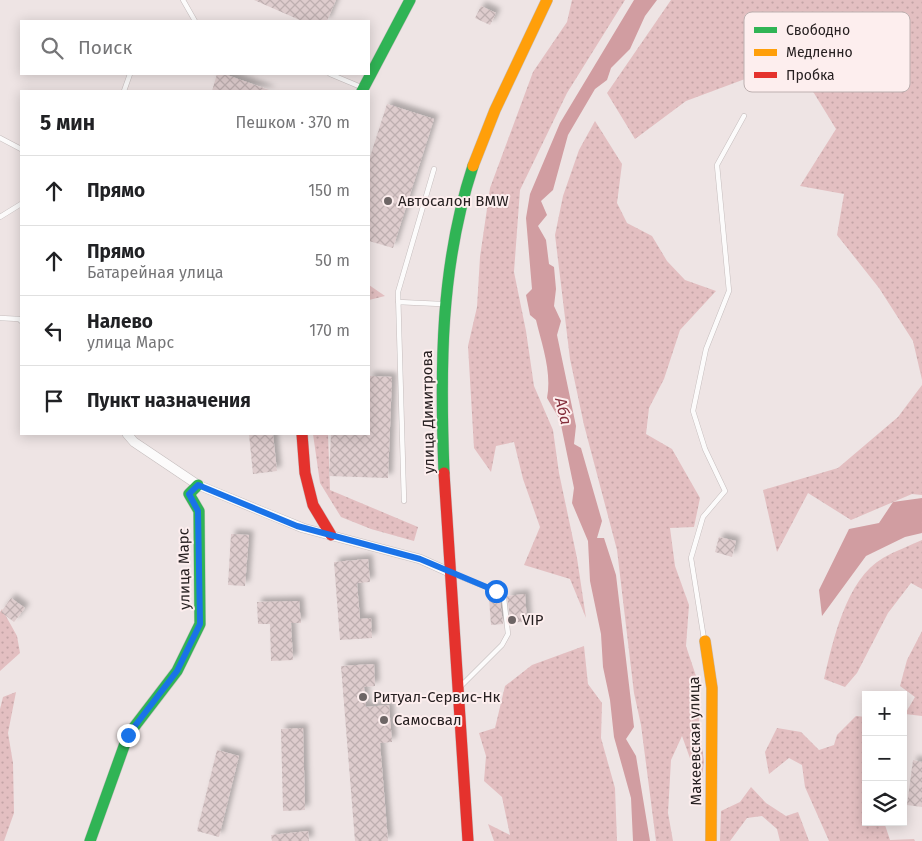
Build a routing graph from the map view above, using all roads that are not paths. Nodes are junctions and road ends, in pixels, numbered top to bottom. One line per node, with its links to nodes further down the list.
1 (183, 0): 4 (lane)
2 (410, 0): 5 (main road)
3 (547, 0): 18 (main road, улица Димитрова)
4 (194, 20)
5 (370, 74)
6 (130, 75): 10 (lane)
7 (332, 75): 9 (lane)
8 (370, 75): 9 (main road)
9 (362, 89)
10 (124, 90)
11 (744, 116): 27 (lane)
12 (0, 138): 13 (lane)
13 (20, 148)
14 (434, 169): 17 (lane)
15 (20, 205): 16 (lane)
16 (0, 217)
17 (398, 302): 18 (lane); 24 (lane)
18 (444, 305): 26 (main road, улица Димитрова)
19 (0, 318): 20 (lane)
20 (20, 320)
21 (128, 435): 23 (street)
22 (302, 435): 25 (main road)
23 (198, 485): 25 (street); 29 (main road, улица Марс)
24 (404, 501)
25 (331, 535): 26 (street)
26 (449, 572): 28 (main road, улица Димитрова); 28 (lane)
27 (705, 641): 31 (main road, Макеевская улица)
28 (458, 688): 30 (main road, улица Димитрова)
29 (90, 841)
30 (468, 841)
31 (711, 841)

